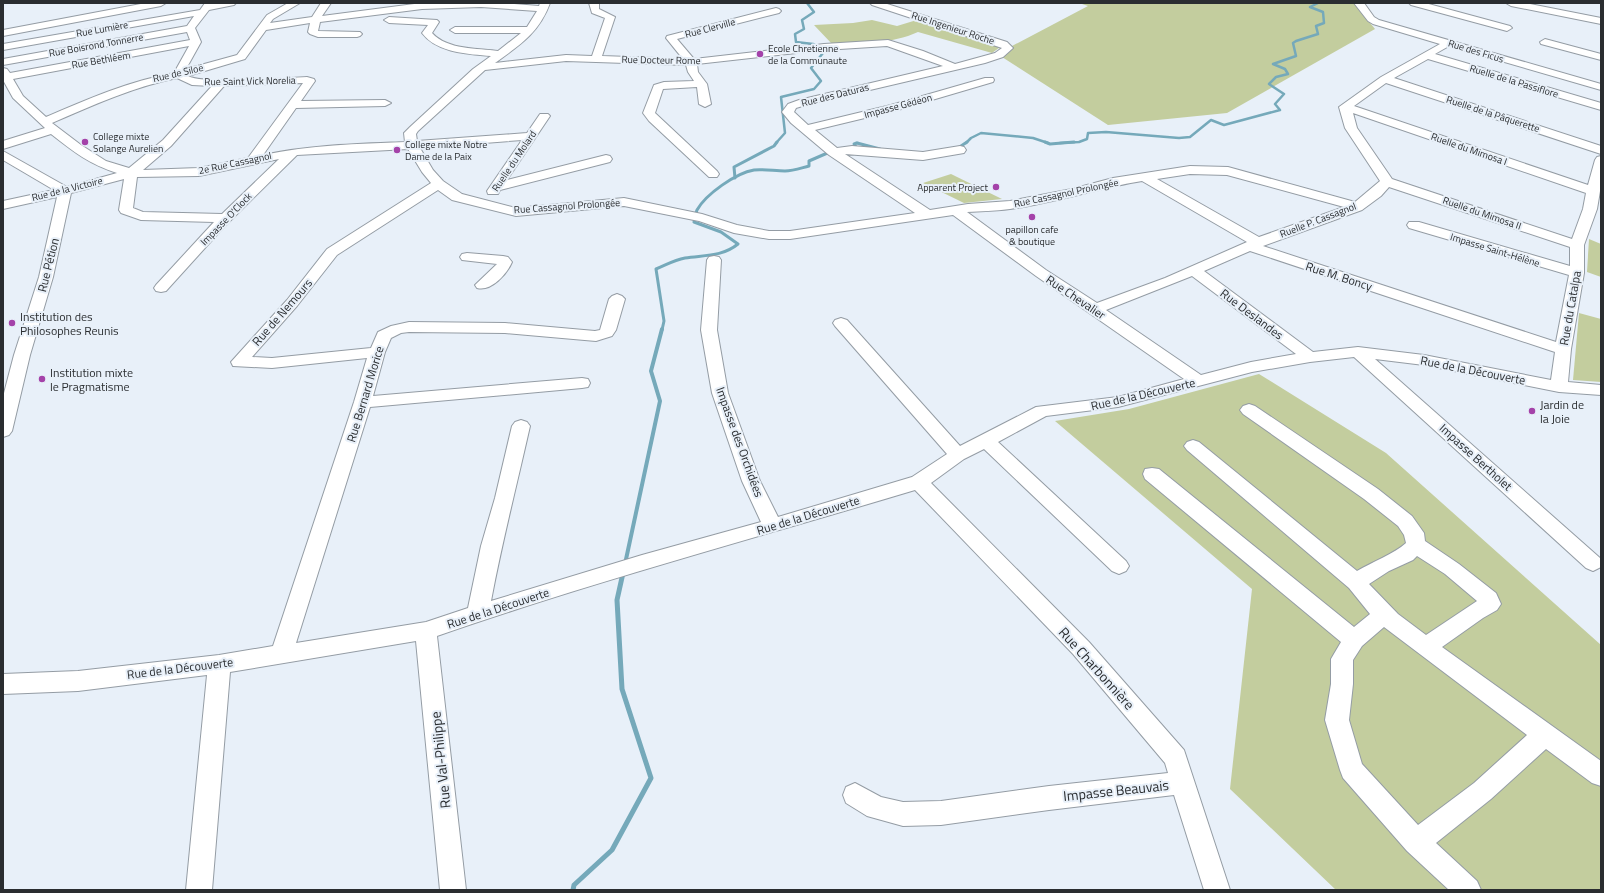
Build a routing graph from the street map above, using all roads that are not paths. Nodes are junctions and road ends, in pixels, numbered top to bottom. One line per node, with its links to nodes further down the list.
1 (161, 3): 21 (street)
2 (231, 3): 13 (street, Rue Lumière)
3 (295, 3): 16 (street, Rue de Siloë)
4 (326, 3): 14 (street)
5 (594, 3): 31 (street)
6 (763, 3): 33 (street, Rue Clerville)
7 (875, 3): 27 (street, Rue Ingenieur Roche)
8 (1360, 3): 25 (street, Rue des Ficus)
9 (1414, 3): 18 (street)
10 (1511, 3): 15 (street)
11 (419, 5): 12 (street); 14 (street); 28 (street)
12 (544, 6): 20 (street)
13 (206, 8): 17 (street); 26 (street, Rue Lumière)
14 (316, 18): 16 (street); 22 (street)
15 (1601, 21)
16 (264, 27): 37 (street, Rue de Siloë)
17 (190, 28): 23 (street); 32 (street, Rue Boisrond Tonnerre)
18 (1507, 28)
19 (455, 30): 20 (street)
20 (531, 30): 28 (street)
21 (3, 33)
22 (357, 34)
23 (196, 42): 36 (street, Rue Bethléem); 37 (street)
24 (1545, 42): 30 (street)
25 (1448, 43): 29 (street); 42 (street, Rue des Ficus)
26 (3, 47)
27 (1008, 48): 35 (street, Rue des Daturas)
28 (501, 54): 34 (street)
29 (1426, 55): 38 (street); 47 (street, Ruelle de la Passiflore)
30 (1601, 57)
31 (595, 59): 33 (street, Rue Docteur Rome); 34 (street, Rue Docteur Rome)
32 (3, 62)
33 (691, 62): 35 (street, Rue Docteur Rome); 41 (street, Rue Clerville)
34 (483, 67): 54 (street)
35 (954, 67): 51 (street, Rue des Daturas)
36 (5, 74): 49 (street, 2e Rue Cassagnol)
37 (178, 75): 40 (street, Rue Saint Vick Norelia); 49 (street, Rue de Siloë)
38 (1385, 79): 46 (street); 56 (street, Ruelle de la Pâquerette)
39 (989, 80): 51 (street, Impasse Gédéon)
40 (221, 83): 45 (street, Rue Saint Vick Norelia); 63 (street)
41 (702, 84): 44 (street, Rue Clerville); 64 (street)
42 (1601, 87)
43 (385, 103): 45 (street)
44 (705, 104)
45 (294, 105): 62 (street, Rue Saint Vick Norelia)
46 (1345, 107): 66 (street); 70 (street, Ruelle du Mimosa I)
47 (1601, 107)
48 (544, 116): 52 (street, Ruelle du Molard)
49 (44, 122): 50 (street, 2e Rue Cassagnol)
50 (54, 129): 53 (street); 63 (street, 2e Rue Cassagnol)
51 (806, 129): 58 (street, Rue des Daturas)
52 (531, 136): 54 (street, 2e Rue Cassagnol); 68 (street, Ruelle du Molard)
53 (3, 145)
54 (412, 145): 57 (street, 2e Rue Cassagnol); 67 (street, Rue Cassagnol Prolongée)
55 (960, 150): 58 (street)
56 (1601, 150)
57 (293, 152): 62 (street, 2e Rue Cassagnol); 77 (street, Impasse O'Clock)
58 (833, 152): 76 (street, Rue des Daturas)
59 (3, 155): 69 (street)
60 (606, 159): 68 (street)
61 (1601, 160): 70 (street, Rue du Catalpa)
62 (252, 161): 63 (street, 2e Rue Cassagnol)
63 (131, 173): 69 (street, Rue de la Victoire); 77 (street)
64 (713, 174)
65 (1144, 177): 73 (street, Rue Cassagnol Prolongée); 74 (street, Rue Cassagnol Prolongée); 79 (street, Rue M. Boncy)
66 (1387, 182): 73 (street, Ruelle P. Cassagnol); 80 (street, Ruelle du Mimosa II)
67 (438, 184): 72 (street, Rue Cassagnol Prolongée); 91 (street, Rue de Nemours)
68 (496, 188): 72 (street, Ruelle du Molard)
69 (65, 191): 71 (street, Rue de la Victoire); 101 (street, Rue Pétion)
70 (1594, 191): 75 (street, Rue du Catalpa)
71 (3, 205)
72 (484, 205): 76 (street, Rue Cassagnol Prolongée)
73 (1357, 206): 79 (street, Ruelle P. Cassagnol)
74 (955, 210): 76 (street, Rue Cassagnol Prolongée); 88 (street, Rue Chevalier)
75 (1596, 210): 80 (street, Rue du Catalpa)
76 (928, 215)
77 (225, 218): 86 (street, Impasse O'Clock)
78 (1414, 225): 84 (street, Impasse Saint-Hélène)
79 (1254, 244): 83 (street, Ruelle P. Cassagnol); 90 (street, Rue M. Boncy)
80 (1577, 245): 84 (street, Rue du Catalpa)
81 (467, 257): 85 (street)
82 (714, 260): 107 (street, Impasse des Orchidées)
83 (1193, 270): 88 (street, Ruelle P. Cassagnol); 93 (street, Rue Deslandes)
84 (1577, 273): 90 (street, Rue du Catalpa)
85 (482, 285)
86 (161, 288)
87 (617, 299): 91 (street, Rue Bernard Morice)
88 (1095, 309): 94 (street, Rue Chevalier)
89 (841, 323): 104 (street)
90 (1563, 349): 96 (street, Rue du Catalpa)
91 (377, 352): 98 (street, Rue Bernard Morice)
92 (1358, 352): 93 (street, Rue de la Découverte); 96 (street, Rue de la Découverte); 109 (street, Impasse Bertholet)
93 (1310, 357): 94 (street, Rue de la Découverte)
94 (1198, 382): 102 (street, Rue de la Découverte)
95 (582, 383): 98 (street)
96 (1558, 387): 97 (street, Rue de la Découverte)
97 (1601, 390)
98 (363, 402): 117 (street, Rue Bernard Morice)
99 (1249, 410): 108 (street)
100 (521, 426): 112 (street)
101 (3, 431)
102 (985, 440): 104 (street, Rue de la Découverte); 110 (street)
103 (1193, 446): 111 (street)
104 (958, 455): 106 (street, Rue de la Découverte)
105 (1152, 474): 115 (street)
106 (920, 482): 107 (street, Rue de la Découverte); 122 (street, Rue Charbonnière)
107 (773, 526): 112 (street, Rue de la Découverte)
108 (1416, 546): 111 (street); 116 (street)
109 (1593, 562)
110 (1119, 566)
111 (1356, 582): 113 (street)
112 (478, 613): 114 (street, Rue de la Découverte)
113 (1384, 614): 115 (street); 116 (street)
114 (426, 631): 117 (street, Rue de la Découverte); 126 (street, Rue Val-Philippe)
115 (1354, 640): 124 (street)
116 (1426, 647): 120 (street)
117 (281, 655): 118 (street, Rue de la Découverte)
118 (219, 664): 119 (street, Rue de la Découverte); 125 (street)
119 (3, 684)
120 (1544, 734): 121 (street); 124 (street)
121 (1601, 775)
122 (1183, 783): 123 (street, Impasse Beauvais); 127 (street, Rue Charbonnière)
123 (855, 795)
124 (1416, 842): 128 (street)
125 (199, 890)
126 (453, 890)
127 (1217, 890)
128 (1468, 890)

